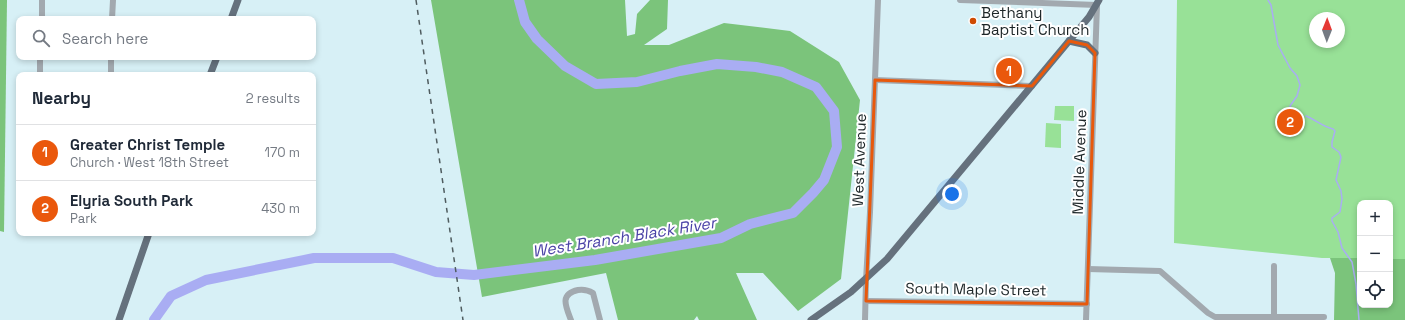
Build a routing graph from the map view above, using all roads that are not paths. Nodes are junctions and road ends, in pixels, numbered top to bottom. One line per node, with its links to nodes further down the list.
1 (42, 0): 7 (street)
2 (113, 0): 8 (street)
3 (238, 0): 9 (main road)
4 (878, 0): 18 (street, West Avenue)
5 (960, 0): 6 (street)
6 (1097, 2): 10 (main road); 11 (street, Middle Avenue)
7 (42, 16)
8 (112, 16)
9 (232, 16)
10 (1069, 41): 11 (main road); 19 (main road)
11 (1095, 53): 22 (street, Middle Avenue)
12 (40, 60): 15 (street)
13 (111, 60): 16 (street)
14 (216, 60): 17 (main road)
15 (40, 72)
16 (111, 72)
17 (211, 72)
18 (875, 80): 19 (street); 23 (street, West Avenue)
19 (1032, 86): 23 (main road)
20 (148, 236): 28 (main road)
21 (1274, 266): 27 (street)
22 (1088, 269): 25 (street, Middle Avenue); 27 (street)
23 (866, 280): 24 (street, West Avenue); 31 (main road)
24 (866, 301): 25 (street, South Maple Street); 32 (street, West Avenue)
25 (1087, 304): 33 (street, Middle Avenue)
26 (1324, 317): 27 (street)
27 (1274, 318)
28 (119, 320)
29 (571, 320): 30 (street)
30 (600, 320)
31 (811, 320)
32 (866, 320)
33 (1086, 320)

